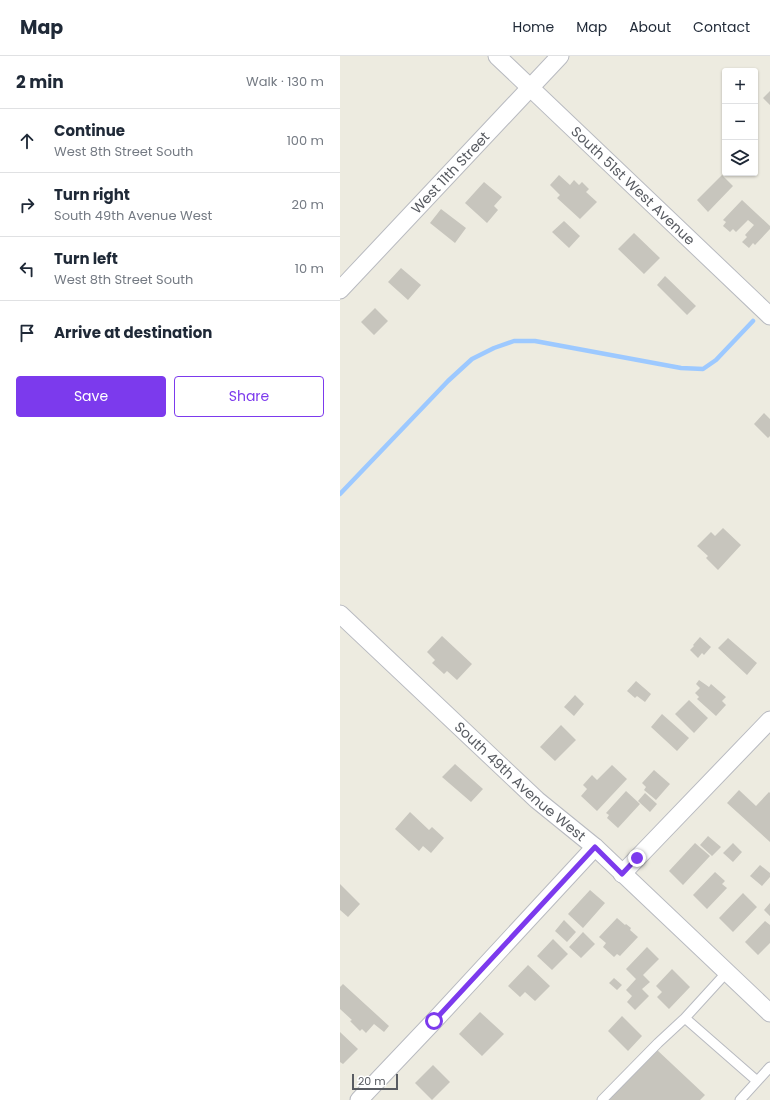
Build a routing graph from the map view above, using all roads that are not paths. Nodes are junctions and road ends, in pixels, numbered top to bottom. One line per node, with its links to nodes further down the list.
1 (497, 56): 3 (street, South 51st West Avenue)
2 (560, 56): 3 (street, West 11th Street)
3 (530, 87): 4 (street, West 11th Street); 5 (street, South 51st West Avenue)
4 (340, 290)
5 (770, 316)
6 (340, 614): 8 (street, South 49th Avenue West)
7 (770, 720): 9 (street)
8 (595, 847): 9 (street, South 49th Avenue West); 15 (street)
9 (622, 874): 10 (street, South 49th Avenue West)
10 (727, 972): 11 (street, South 49th Avenue West); 12 (lane)
11 (770, 1013)
12 (685, 1018): 14 (lane); 16 (lane)
13 (770, 1067): 14 (lane)
14 (757, 1081): 17 (lane)
15 (359, 1100)
16 (602, 1100)
17 (740, 1100)

